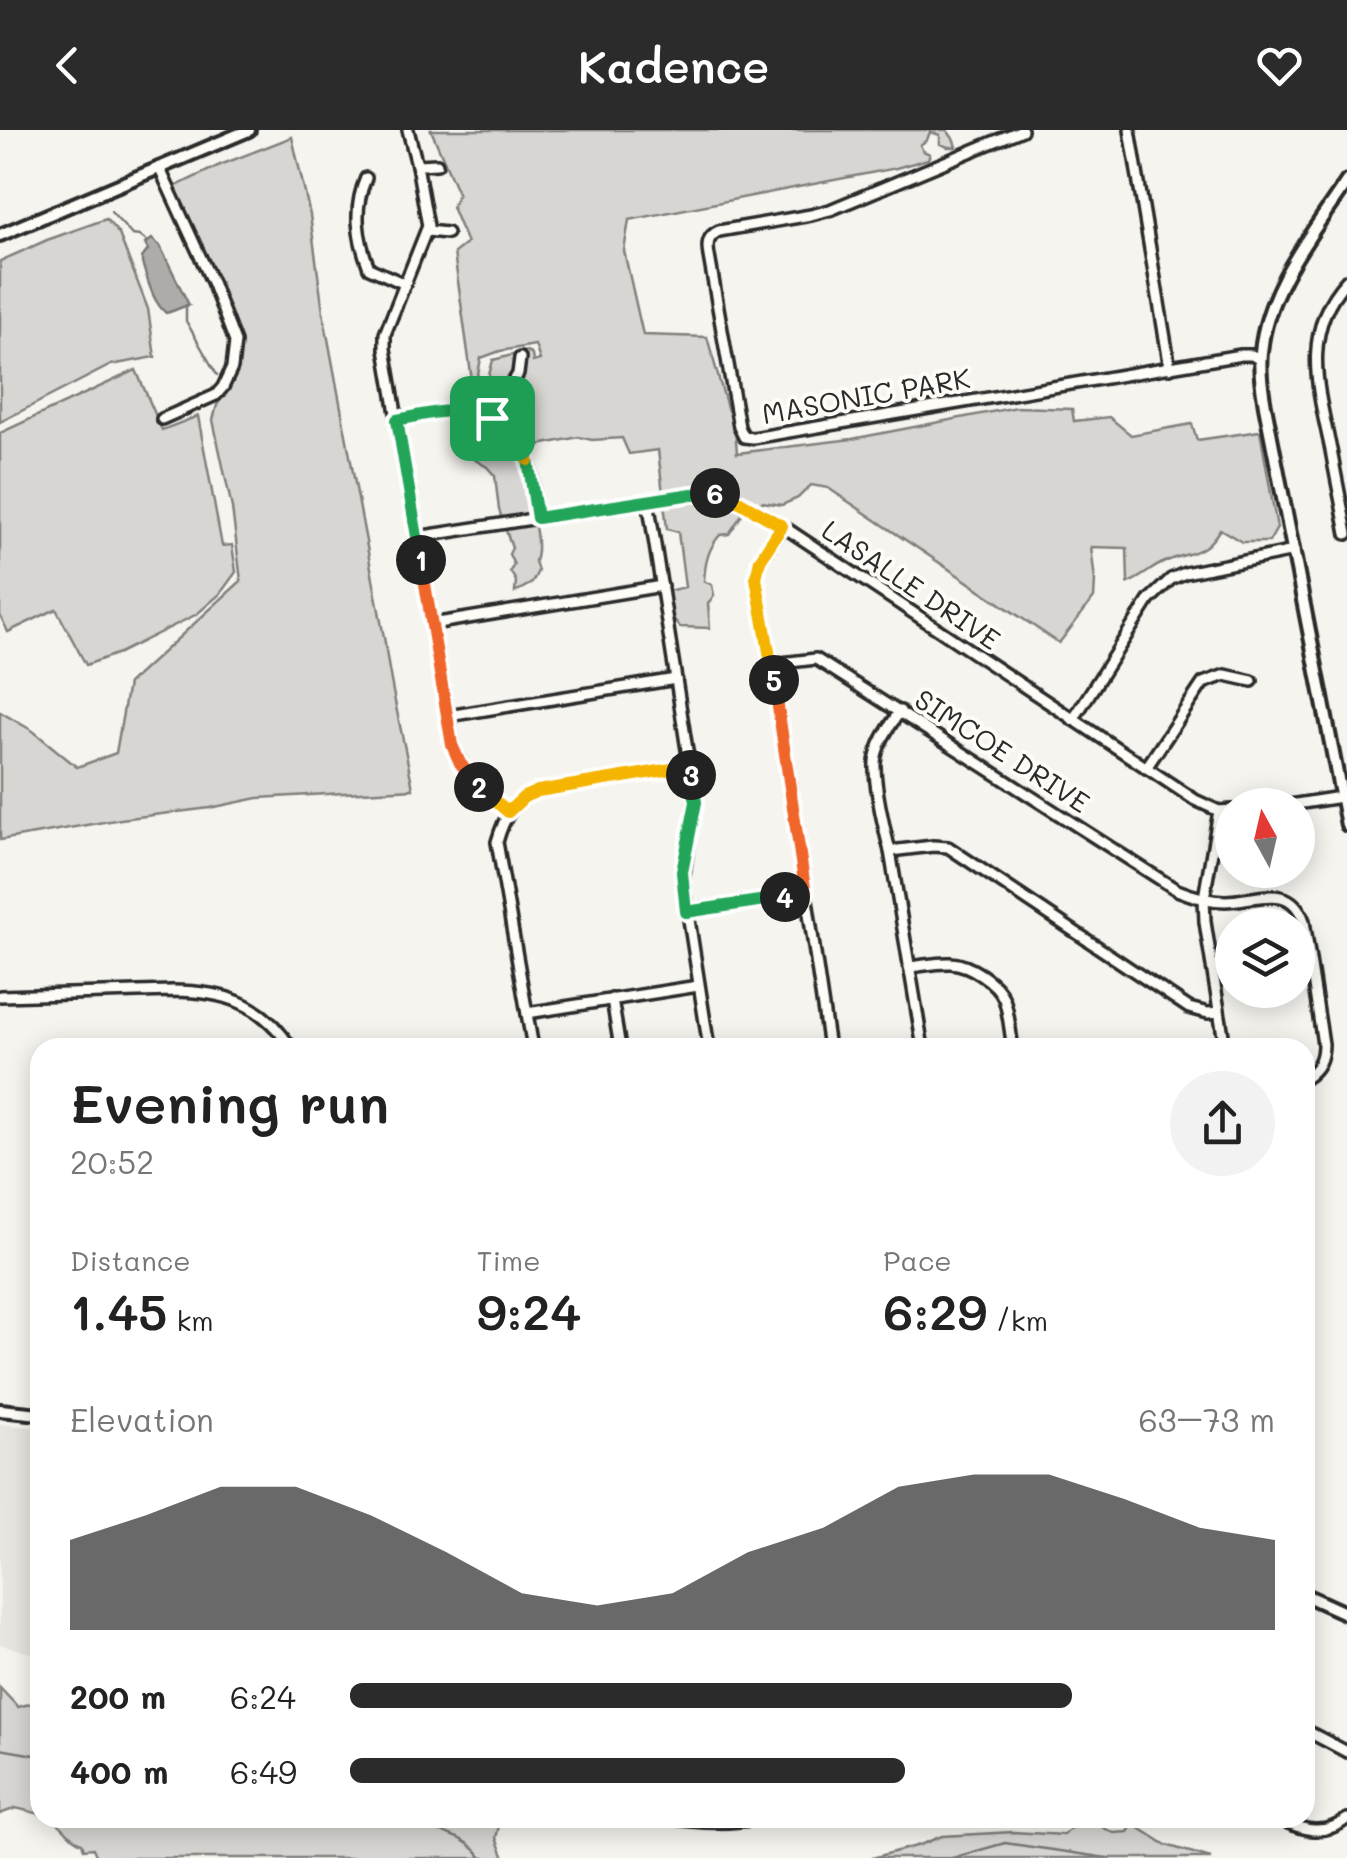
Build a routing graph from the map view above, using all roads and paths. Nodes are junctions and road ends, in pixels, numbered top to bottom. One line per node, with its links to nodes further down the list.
1 (249, 130): 7 (main road)
2 (408, 130): 6 (street)
3 (1022, 130): 17 (street, MASONIC PARK)
4 (1130, 130): 17 (street)
5 (437, 164): 6 (street)
6 (418, 165): 10 (street)
7 (159, 168): 12 (main road); 19 (street)
8 (366, 178): 14 (street)
9 (1347, 181): 16 (main road)
10 (427, 231): 11 (street); 14 (street)
11 (448, 233)
12 (0, 235)
13 (1347, 280): 22 (street)
14 (405, 284): 20 (street)
15 (520, 358): 18 (street)
16 (1260, 360): 17 (street, MASONIC PARK); 28 (main road)
17 (1170, 368)
18 (492, 418): 20 (street); 24 (street)
19 (162, 419)
20 (397, 420): 27 (street)
21 (1347, 470): 22 (street)
22 (1336, 473): 26 (street)
23 (648, 500): 24 (street, LASALLE DRIVE); 25 (street, LASALLE DRIVE); 29 (street)
24 (537, 518): 27 (street, LASALLE DRIVE)
25 (782, 526): 31 (street); 36 (street, LASALLE DRIVE)
26 (1347, 534)
27 (418, 537): 30 (street)
28 (1294, 551): 36 (street); 39 (main road)
29 (662, 586): 30 (street); 32 (street)
30 (432, 624): 35 (street)
31 (772, 664): 34 (street, SIMCOE DRIVE); 46 (street)
32 (676, 679): 35 (street); 37 (street)
33 (1252, 680): 38 (street)
34 (900, 711): 45 (street); 47 (street, SIMCOE DRIVE)
35 (448, 716): 42 (street)
36 (1073, 720): 38 (street, LASALLE DRIVE)
37 (690, 766): 42 (street); 48 (street)
38 (1146, 768): 41 (street, LASALLE DRIVE)
39 (1344, 796): 40 (street); 43 (main road)
40 (1315, 801)
41 (1215, 809)
42 (508, 812): 53 (street)
43 (1347, 824)
44 (1215, 834): 47 (street)
45 (890, 851): 49 (street); 54 (street)
46 (806, 895): 48 (street); 59 (street)
47 (1204, 898): 54 (street); 63 (street)
48 (686, 912): 50 (street)
49 (910, 967): 60 (street); 61 (street)
50 (698, 986): 52 (street); 58 (street)
51 (0, 996): 55 (street)
52 (612, 999): 53 (street); 57 (street)
53 (527, 1012): 56 (street)
54 (1220, 1012): 62 (street)
55 (283, 1038)
56 (531, 1038)
57 (618, 1038)
58 (707, 1038)
59 (828, 1038)
60 (921, 1038)
61 (1011, 1038)
62 (1224, 1038)
63 (1315, 1070)
64 (0, 1410): 65 (main road)
65 (30, 1413)
66 (1315, 1600): 67 (main road)
67 (1344, 1614)
68 (1315, 1735): 69 (street)
69 (1347, 1752)
70 (1347, 1819): 71 (street)
71 (1300, 1828)

